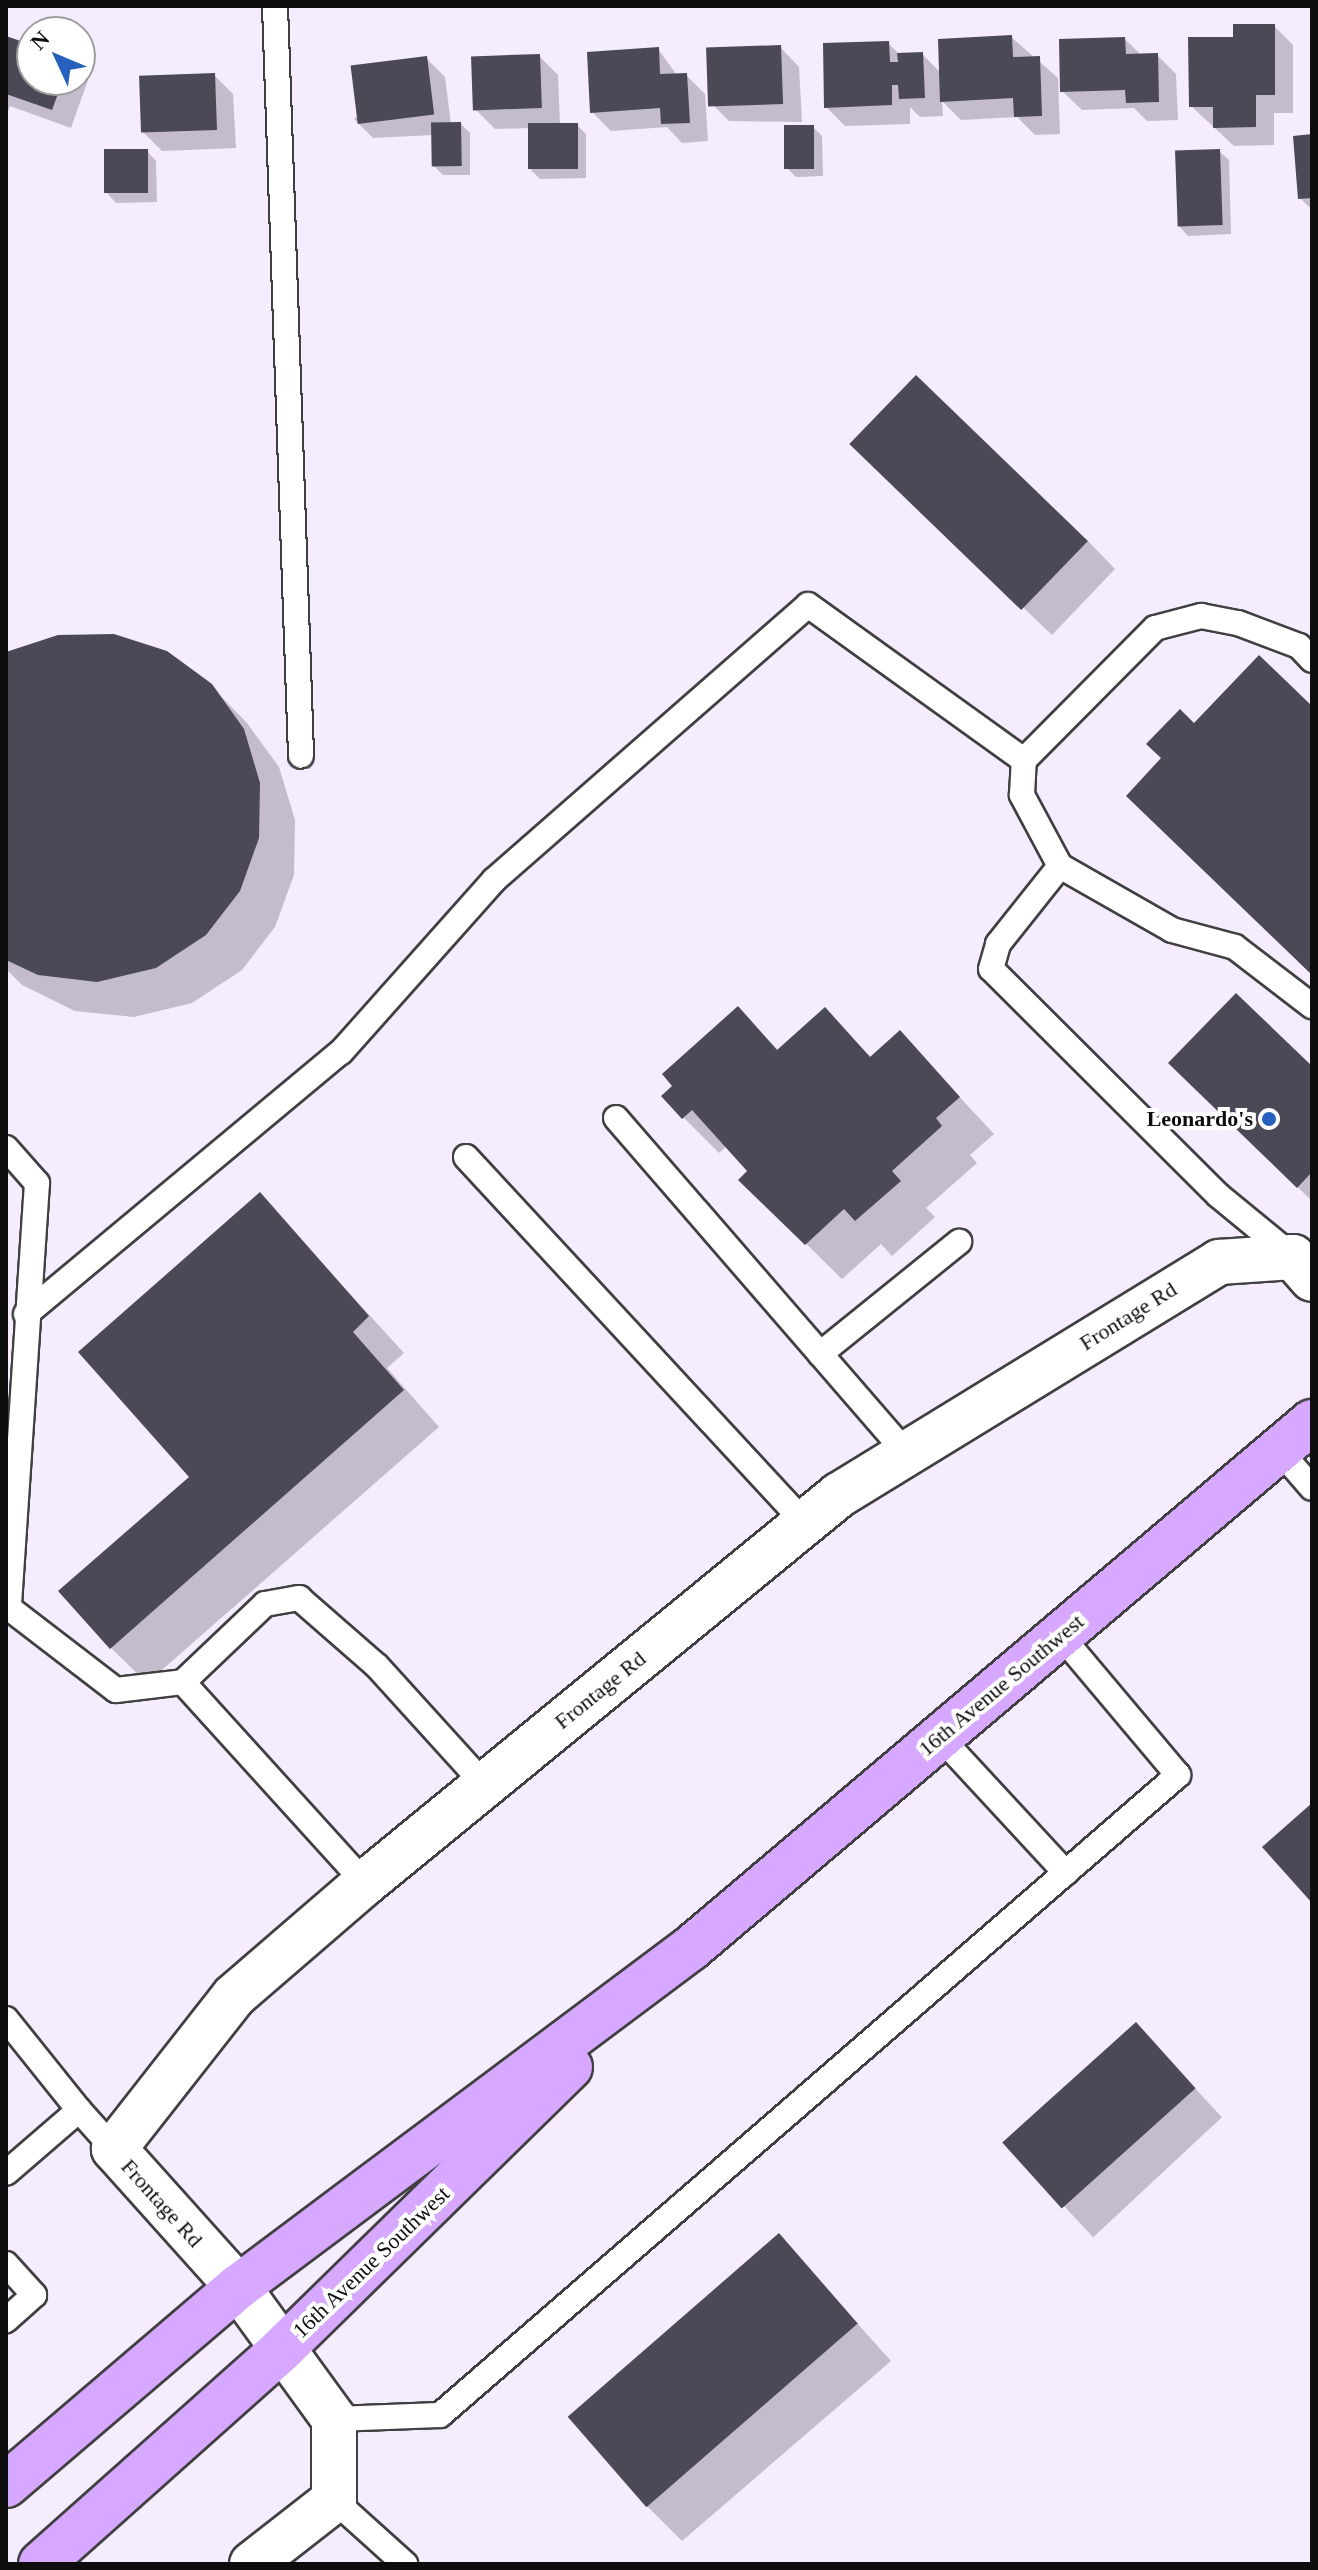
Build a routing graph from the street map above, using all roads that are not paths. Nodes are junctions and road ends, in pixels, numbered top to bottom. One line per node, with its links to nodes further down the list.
1 (275, 6): 3 (lane)
2 (1308, 650): 4 (lane)
3 (301, 756)
4 (1024, 760): 5 (lane); 12 (lane)
5 (1060, 866): 6 (lane); 11 (lane)
6 (1312, 1006)
7 (616, 1118): 13 (lane)
8 (6, 1148): 12 (lane)
9 (466, 1157): 18 (lane)
10 (959, 1242): 13 (lane)
11 (1303, 1268): 16 (street, Frontage Rd)
12 (26, 1314): 20 (lane)
13 (820, 1354): 16 (lane)
14 (1312, 1422): 15 (main road, 16th Avenue Southwest)
15 (1279, 1450): 17 (lane); 19 (main road, 16th Avenue Southwest)
16 (906, 1453): 18 (street, Frontage Rd)
17 (1312, 1488)
18 (805, 1523): 22 (street, Frontage Rd)
19 (1060, 1635): 21 (main road, 16th Avenue Southwest); 23 (lane)
20 (183, 1682): 22 (lane); 24 (lane)
21 (940, 1737): 23 (lane); 25 (main road, 16th Avenue Southwest)
22 (484, 1784): 24 (street, Frontage Rd)
23 (1066, 1873): 34 (lane)
24 (365, 1883): 28 (street, Frontage Rd)
25 (691, 1948): 31 (main road, 16th Avenue Southwest); 33 (main road, 16th Avenue Southwest)
26 (6, 2019): 27 (lane)
27 (79, 2110): 28 (lane); 29 (lane)
28 (114, 2149): 31 (street, Frontage Rd)
29 (6, 2173)
30 (6, 2264): 32 (lane)
31 (238, 2287): 33 (street, Frontage Rd); 35 (main road, 16th Avenue Southwest)
32 (6, 2320)
33 (282, 2349): 34 (street, Frontage Rd); 37 (main road, 16th Avenue Southwest)
34 (334, 2419): 36 (street)
35 (6, 2485)
36 (334, 2500): 38 (street); 39 (lane)
37 (41, 2564)
38 (252, 2564)
39 (405, 2564)

